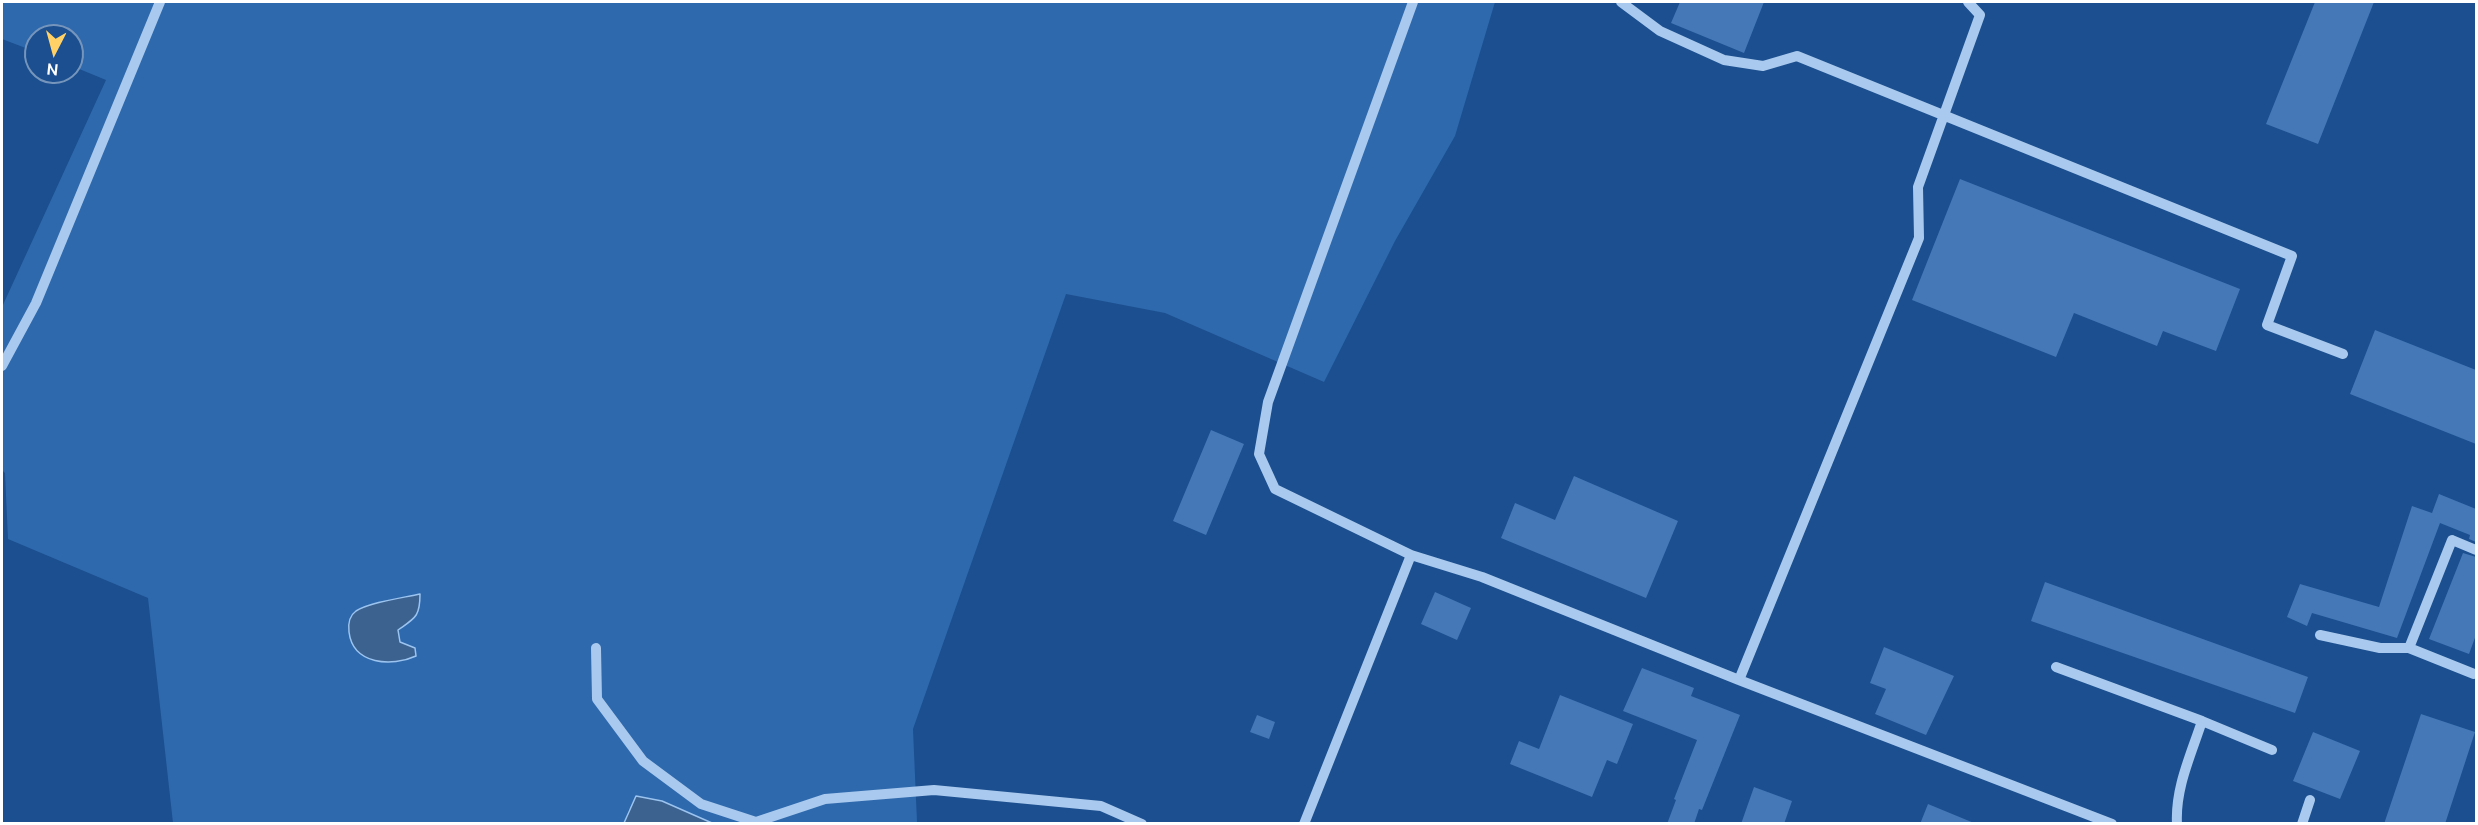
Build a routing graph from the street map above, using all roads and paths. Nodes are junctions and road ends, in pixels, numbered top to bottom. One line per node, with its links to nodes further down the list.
1 (160, 2): 7 (lane)
2 (1413, 2): 9 (lane)
3 (1621, 2): 5 (lane)
4 (1968, 2): 5 (lane)
5 (1945, 117): 6 (lane); 15 (lane)
6 (2343, 354)
7 (2, 366)
8 (2476, 550): 12 (lane)
9 (1411, 555): 15 (lane); 20 (lane)
10 (2320, 635): 12 (lane)
11 (596, 648): 19 (lane)
12 (2409, 648): 14 (lane)
13 (2056, 667): 16 (lane)
14 (2476, 676)
15 (1739, 680): 21 (lane)
16 (2202, 721): 17 (lane); 22 (lane)
17 (2272, 750)
18 (2310, 800): 23 (lane)
19 (1142, 824)
20 (1304, 824)
21 (2112, 824)
22 (2177, 824)
23 (2302, 824)

